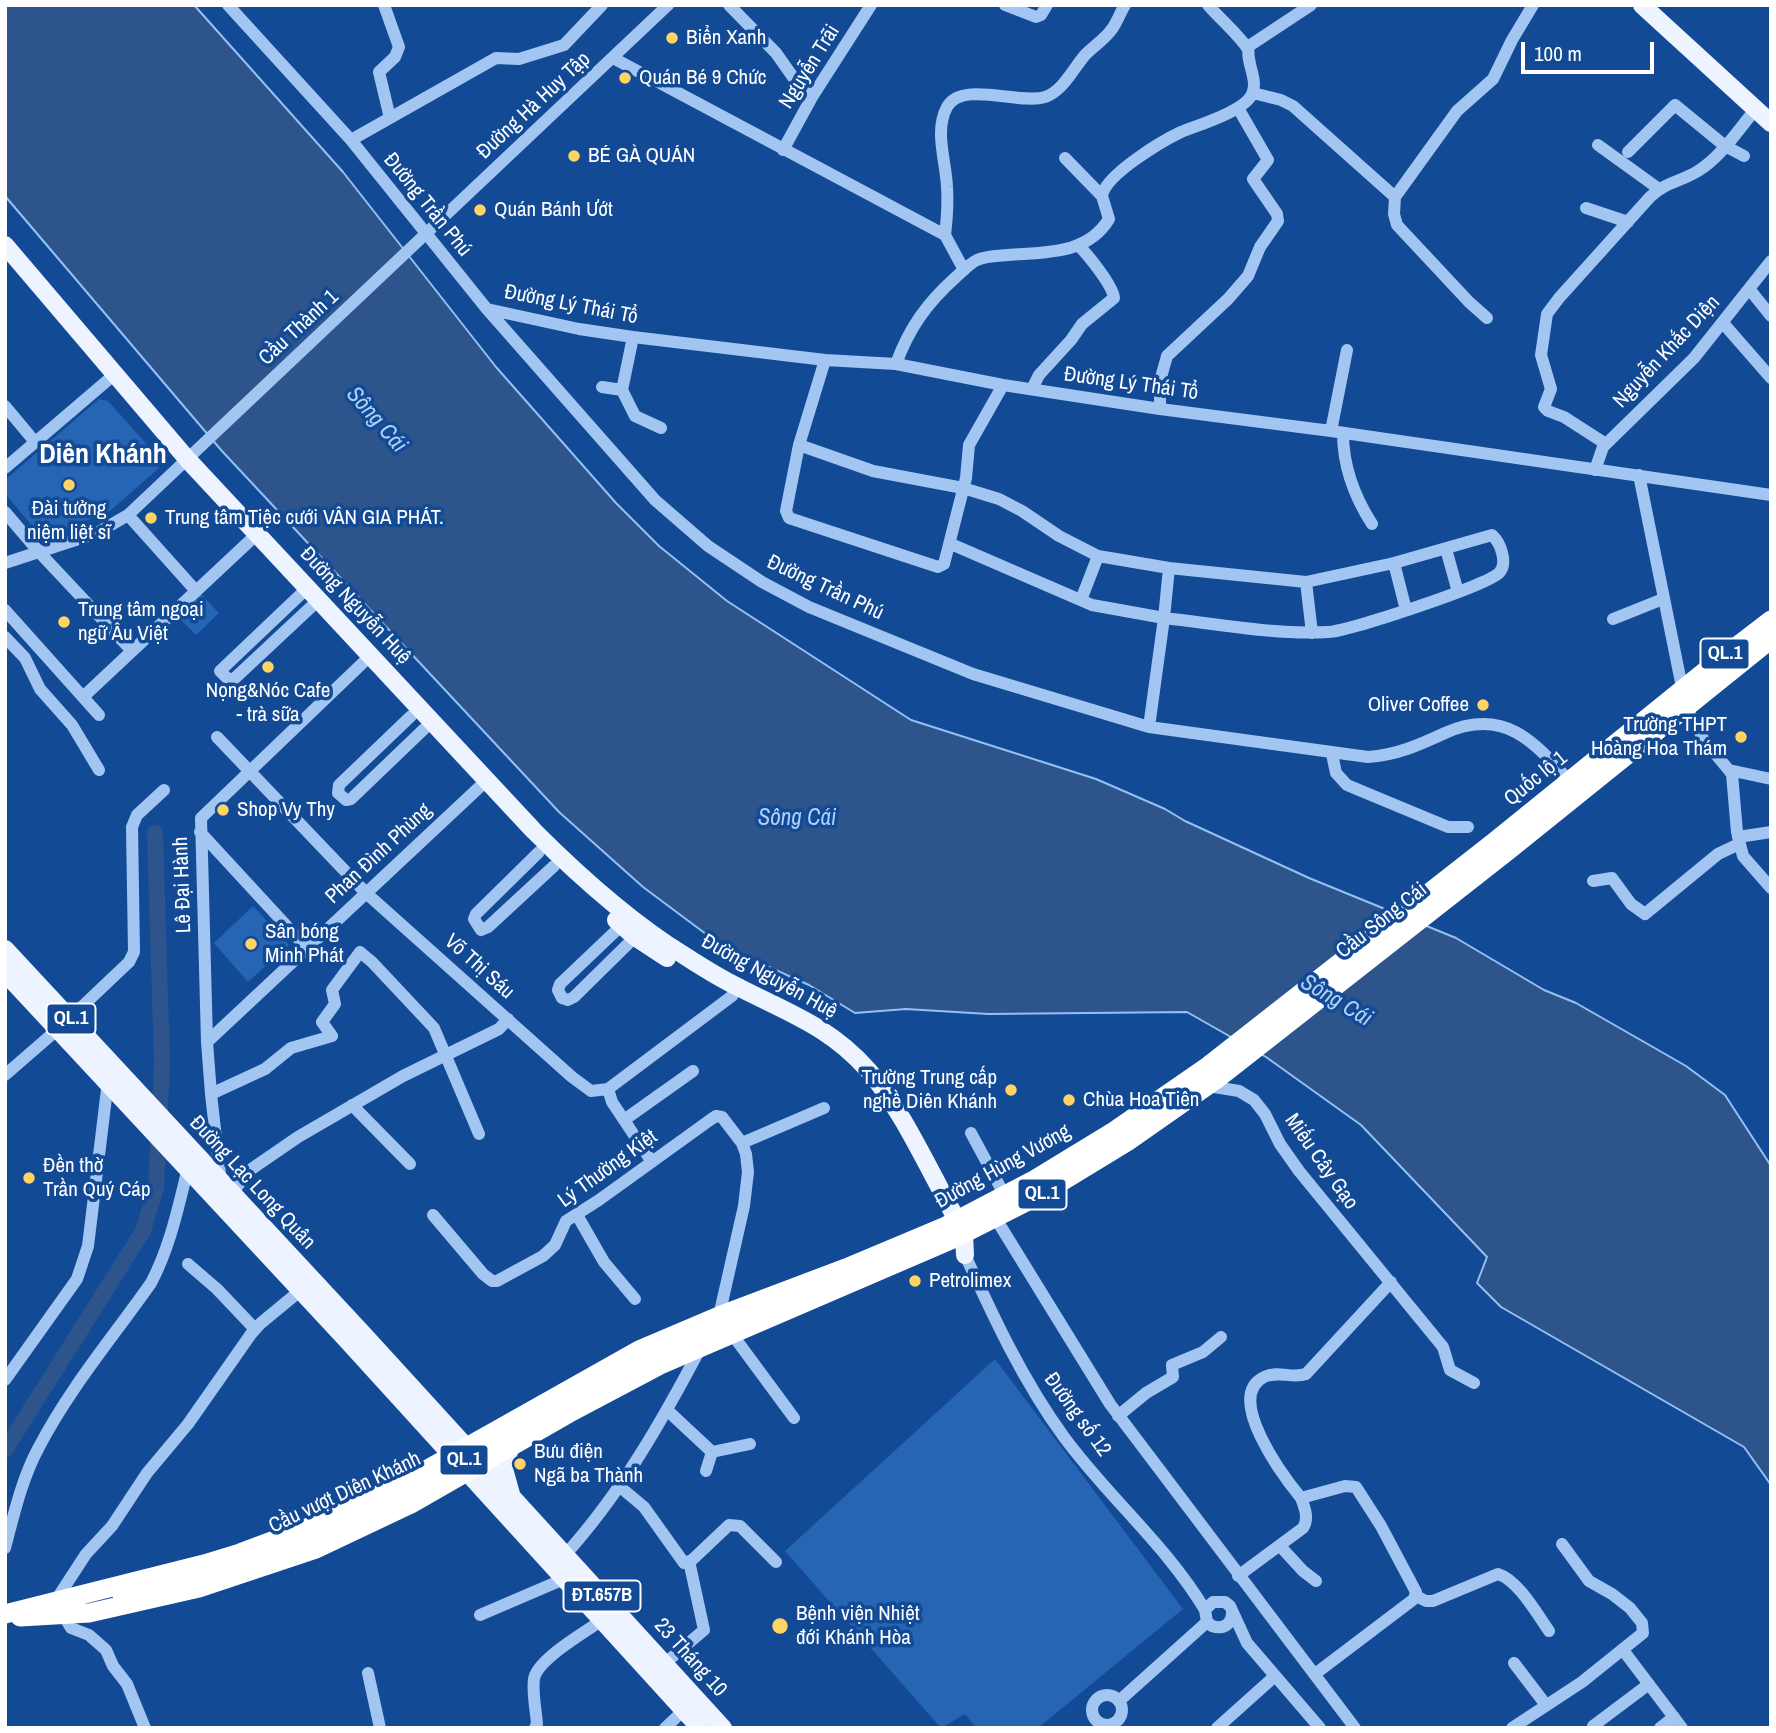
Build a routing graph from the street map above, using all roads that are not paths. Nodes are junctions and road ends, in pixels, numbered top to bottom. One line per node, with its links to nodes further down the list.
1 (228, 5): 22 (street, Đường Trần Phú)
2 (384, 5): 20 (street)
3 (602, 5): 20 (street)
4 (668, 5): 15 (street, Đường Hà Huy Tập)
5 (729, 5): 17 (street)
6 (871, 5): 17 (street, Nguyễn Trãi)
7 (1005, 5): 8 (street)
8 (1047, 5)
9 (1208, 5): 14 (street)
10 (1311, 5): 14 (street)
11 (1533, 5): 31 (street)
12 (1642, 5): 19 (main road)
13 (1121, 7): 35 (street)
14 (1248, 49): 16 (street)
15 (612, 58): 25 (street); 34 (street, Đường Hà Huy Tập)
16 (1253, 93): 18 (street); 31 (street)
17 (812, 97): 25 (street, Nguyễn Trãi)
18 (1238, 108): 30 (street); 57 (street)
19 (1755, 110): 21 (main road); 24 (street)
20 (390, 118): 22 (street)
21 (1771, 122)
22 (351, 140): 34 (street, Đường Trần Phú)
23 (1598, 145): 29 (street)
24 (1726, 146): 26 (street); 27 (street); 29 (street)
25 (783, 150): 35 (street)
26 (1628, 152)
27 (1744, 156)
28 (1065, 158): 30 (street)
29 (1659, 188): 33 (street)
30 (1102, 196): 37 (street)
31 (1395, 197): 44 (street)
32 (1586, 208): 33 (street)
33 (1628, 222): 62 (street)
34 (426, 235): 42 (street, Đường Trần Phú); 63 (street, Cầu Thành 1)
35 (946, 235): 40 (street)
36 (5, 245): 50 (main road, Đường Nguyễn Huệ)
37 (1079, 246): 40 (street); 54 (street)
38 (5, 261): 50 (main road, Đường Nguyễn Huệ)
39 (1771, 261): 41 (street, Nguyễn Khắc Diện)
40 (964, 270): 49 (street)
41 (1750, 290): 43 (street); 45 (street, Nguyễn Khắc Diện)
42 (486, 308): 46 (street, Đường Lý Thái Tổ); 100 (street, Đường Trần Phú)
43 (1771, 316)
44 (1487, 318)
45 (1723, 323): 51 (street); 62 (street, Nguyễn Khắc Diện)
46 (632, 337): 48 (street, Đường Lý Thái Tổ); 55 (street)
47 (1347, 349): 59 (street)
48 (825, 360): 49 (street, Đường Lý Thái Tổ); 61 (street)
49 (896, 365): 52 (street, Đường Lý Thái Tổ)
50 (111, 377): 60 (street); 63 (main road, Đường Nguyễn Huệ)
51 (1771, 378)
52 (1003, 385): 54 (street, Đường Lý Thái Tổ); 67 (street)
53 (602, 387): 55 (street)
54 (1032, 389): 57 (street, Đường Lý Thái Tổ)
55 (622, 390): 58 (street)
56 (5, 406): 60 (street)
57 (1160, 409): 59 (street, Đường Lý Thái Tổ)
58 (661, 428)
59 (1337, 432): 65 (street, Đường Lý Thái Tổ); 71 (street)
60 (35, 442): 64 (street)
61 (799, 444): 67 (street); 73 (street)
62 (1606, 444): 65 (street, Nguyễn Khắc Diện)
63 (189, 459): 70 (street, Cầu Thành 1); 72 (main road, Đường Nguyễn Huệ)
64 (5, 468)
65 (1595, 470): 66 (street, Đường Lý Thái Tổ)
66 (1639, 475): 68 (street, Đường Lý Thái Tổ); 83 (street)
67 (963, 488): 73 (street); 76 (street)
68 (1771, 495)
69 (5, 512): 75 (street)
70 (128, 516): 75 (street, Cầu Thành 1); 81 (street)
71 (1372, 524)
72 (253, 538): 81 (street); 85 (main road, Đường Nguyễn Huệ); 95 (main road, Đường Nguyễn Huệ)
73 (951, 544): 84 (street)
74 (1446, 549): 77 (street); 82 (street); 82 (street)
75 (39, 552): 78 (street, Cầu Thành 1); 94 (street)
76 (1098, 556): 79 (street); 84 (street)
77 (1394, 562): 80 (street); 87 (street)
78 (5, 563)
79 (1170, 568): 80 (street); 88 (street)
80 (1306, 582): 91 (street)
81 (196, 591): 94 (street)
82 (1458, 593): 87 (street)
83 (1662, 599): 89 (street); 97 (street)
84 (1081, 600): 88 (street)
85 (305, 601): 85 (street); 95 (main road, Đường Nguyễn Huệ)
86 (5, 610): 96 (street)
87 (1406, 610): 91 (street)
88 (1164, 618): 91 (street); 100 (street)
89 (1614, 619)
90 (1771, 620): 97 (highway, Quốc lộ 1 / QL.1)
91 (1312, 633)
92 (5, 637): 104 (street)
93 (1771, 639): 97 (highway, Quốc lộ 1 / QL.1)
94 (132, 651): 96 (street)
95 (366, 659): 99 (main road, Đường Nguyễn Huệ); 105 (street, Lê Đại Hành); 109 (main road, Đường Nguyễn Huệ)
96 (83, 697): 98 (street)
97 (1684, 699): 106 (street); 108 (highway, Quốc lộ 1 / QL.1); 115 (highway, Quốc lộ 1 / QL.1)
98 (99, 715)
99 (411, 716): 101 (main road, Đường Nguyễn Huệ); 101 (street)
100 (1150, 726): 103 (street, Đường Trần Phú)
101 (424, 729): 109 (main road, Đường Nguyễn Huệ)
102 (217, 737): 105 (street, Võ Thị Sáu)
103 (1332, 754): 108 (street, Đường Trần Phú); 111 (street)
104 (99, 770)
105 (249, 771): 112 (street, Lê Đại Hành); 120 (street, Võ Thị Sáu)
106 (1730, 771): 107 (street); 114 (street)
107 (1771, 779)
108 (1570, 782): 115 (highway, Quốc lộ 1 / QL.1)
109 (482, 784): 116 (main road, Đường Nguyễn Huệ); 120 (street, Phan Đình Phùng); 121 (main road, Đường Nguyễn Huệ)
110 (164, 790): 127 (street)
111 (1468, 827)
112 (200, 832): 122 (street); 128 (street, Lê Đại Hành)
113 (1771, 832): 114 (street)
114 (1739, 841): 118 (street); 119 (street)
115 (1502, 846): 132 (highway, Cầu Sông Cái / QL.1)
116 (539, 852): 117 (main road, Đường Nguyễn Huệ); 117 (street)
117 (554, 866): 121 (main road, Đường Nguyễn Huệ)
118 (1593, 881)
119 (1771, 888)
120 (366, 893): 122 (street, Phan Đình Phùng); 126 (street, Võ Thị Sáu)
121 (632, 928): 121 (street); 125 (main road, Đường Nguyễn Huệ)
122 (307, 948): 128 (street, Phan Đình Phùng)
123 (5, 949): 127 (main road, Đường Lạc Long Quân / QL.1)
124 (5, 973): 127 (main road, Đường Lạc Long Quân / QL.1)
125 (735, 992): 134 (street); 150 (main road, Đường Nguyễn Huệ)
126 (508, 1018): 129 (street); 134 (street, Võ Thị Sáu)
127 (64, 1023): 131 (street); 133 (main road, Đường Lạc Long Quân / QL.1); 136 (main road, Đường Lạc Long Quân / QL.1)
128 (207, 1042): 135 (street, Lê Đại Hành)
129 (446, 1056): 135 (street); 137 (street); 141 (street)
130 (693, 1071): 139 (street)
131 (5, 1075)
132 (1211, 1077): 147 (highway, Đường Hùng Vương / QL.1); 153 (street, Miếu Cây Gạo)
133 (107, 1082): 136 (main road, Đường Lạc Long Quân / QL.1); 161 (street)
134 (608, 1089): 139 (street)
135 (211, 1094): 146 (street, Lê Đại Hành)
136 (132, 1097): 143 (main road, Đường Lạc Long Quân / QL.1)
137 (352, 1105): 145 (street); 146 (street)
138 (824, 1108): 142 (street)
139 (624, 1120): 144 (street)
140 (971, 1133): 147 (street)
141 (479, 1134)
142 (742, 1143): 144 (street, Lý Thường Kiệt); 156 (street)
143 (181, 1154): 146 (main road, Đường Lạc Long Quân / QL.1); 154 (main road, Đường Lạc Long Quân / QL.1); 178 (street)
144 (652, 1163): 149 (street, Lý Thường Kiệt)
145 (410, 1164)
146 (226, 1189): 168 (main road, Đường Lạc Long Quân / QL.1)
147 (996, 1207): 150 (highway, Đường Hùng Vương / QL.1); 164 (street)
148 (433, 1215): 149 (street, Lý Thường Kiệt)
149 (578, 1215): 155 (street)
150 (957, 1235): 152 (highway, Đường Hùng Vương / QL.1); 184 (street, Đường số 12)
151 (188, 1264): 157 (street)
152 (849, 1275): 156 (highway, QL.1); 158 (highway, QL.1); 191 (highway, Cầu vượt Diên Khánh / QL.1, bridge)
153 (1391, 1282): 162 (street, Miếu Cây Gạo); 174 (street)
154 (301, 1290): 157 (street); 168 (main road, Đường Lạc Long Quân / QL.1)
155 (635, 1298)
156 (719, 1316): 168 (highway, QL.1)
157 (255, 1329): 188 (street)
158 (732, 1334): 160 (highway, QL.1); 165 (street)
159 (1221, 1337): 164 (street)
160 (701, 1347): 163 (street); 167 (highway, QL.1)
161 (5, 1380)
162 (1474, 1383)
163 (667, 1410): 169 (street); 173 (street)
164 (1118, 1416): 182 (street)
165 (794, 1418)
166 (750, 1444): 169 (street)
167 (510, 1448): 170 (highway, QL.1); 175 (main road)
168 (459, 1451): 170 (main road, 23 Tháng 10); 188 (highway, QL.1)
169 (712, 1452): 171 (street)
170 (474, 1468): 172 (highway, QL.1); 175 (main road, 23 Tháng 10 / ĐT.657B)
171 (705, 1471)
172 (443, 1486): 175 (main road, ĐT.657B); 188 (highway, QL.1)
173 (619, 1486): 179 (street); 180 (street)
174 (1301, 1498): 177 (street); 186 (street)
175 (503, 1500): 179 (main road, 23 Tháng 10 / ĐT.657B); 183 (main road, 23 Tháng 10 / ĐT.657B)
176 (1562, 1545): 196 (street)
177 (1280, 1546): 182 (street); 185 (street)
178 (5, 1548)
179 (565, 1555): 198 (main road, 23 Tháng 10 / ĐT.657B)
180 (689, 1561): 181 (street); 198 (street)
181 (776, 1562)
182 (1238, 1576): 200 (street)
183 (564, 1579): 190 (street); 192 (main road, 23 Tháng 10 / ĐT.657B)
184 (1187, 1579): 187 (street, Đường số 12); 193 (street, Đường số 12)
185 (1316, 1581)
186 (1416, 1596): 194 (street); 200 (street)
187 (1219, 1600): 189 (street); 193 (street)
188 (60, 1608): 191 (highway, QL.1); 212 (street)
189 (1232, 1612): 193 (street); 195 (street)
190 (480, 1615)
191 (5, 1616)
192 (602, 1620): 205 (main road, 23 Tháng 10 / ĐT.657B); 214 (street)
193 (1210, 1620): 195 (street); 203 (street)
194 (1549, 1631)
195 (1247, 1643): 201 (street)
196 (1623, 1650): 202 (street); 204 (street)
197 (1514, 1663): 204 (street)
198 (664, 1664): 217 (main road, 23 Tháng 10 / ĐT.657B)
199 (368, 1673): 213 (street)
200 (1315, 1674): 219 (street)
201 (1275, 1676): 210 (street); 218 (street)
202 (1649, 1684): 207 (street); 211 (street)
203 (1119, 1701): 208 (street); 209 (street)
204 (1546, 1705): 206 (street)
205 (684, 1710): 215 (street); 216 (main road, 23 Tháng 10 / ĐT.657B)
206 (1532, 1722): 220 (street)
207 (1678, 1722): 221 (street)
208 (1094, 1725): 209 (street)
209 (1120, 1725)
210 (1223, 1726)
211 (1593, 1726)
212 (145, 1728)
213 (380, 1728)
214 (535, 1728)
215 (665, 1728)
216 (700, 1728)
217 (723, 1728)
218 (1320, 1728)
219 (1355, 1728)
220 (1512, 1728)
221 (1660, 1728)

